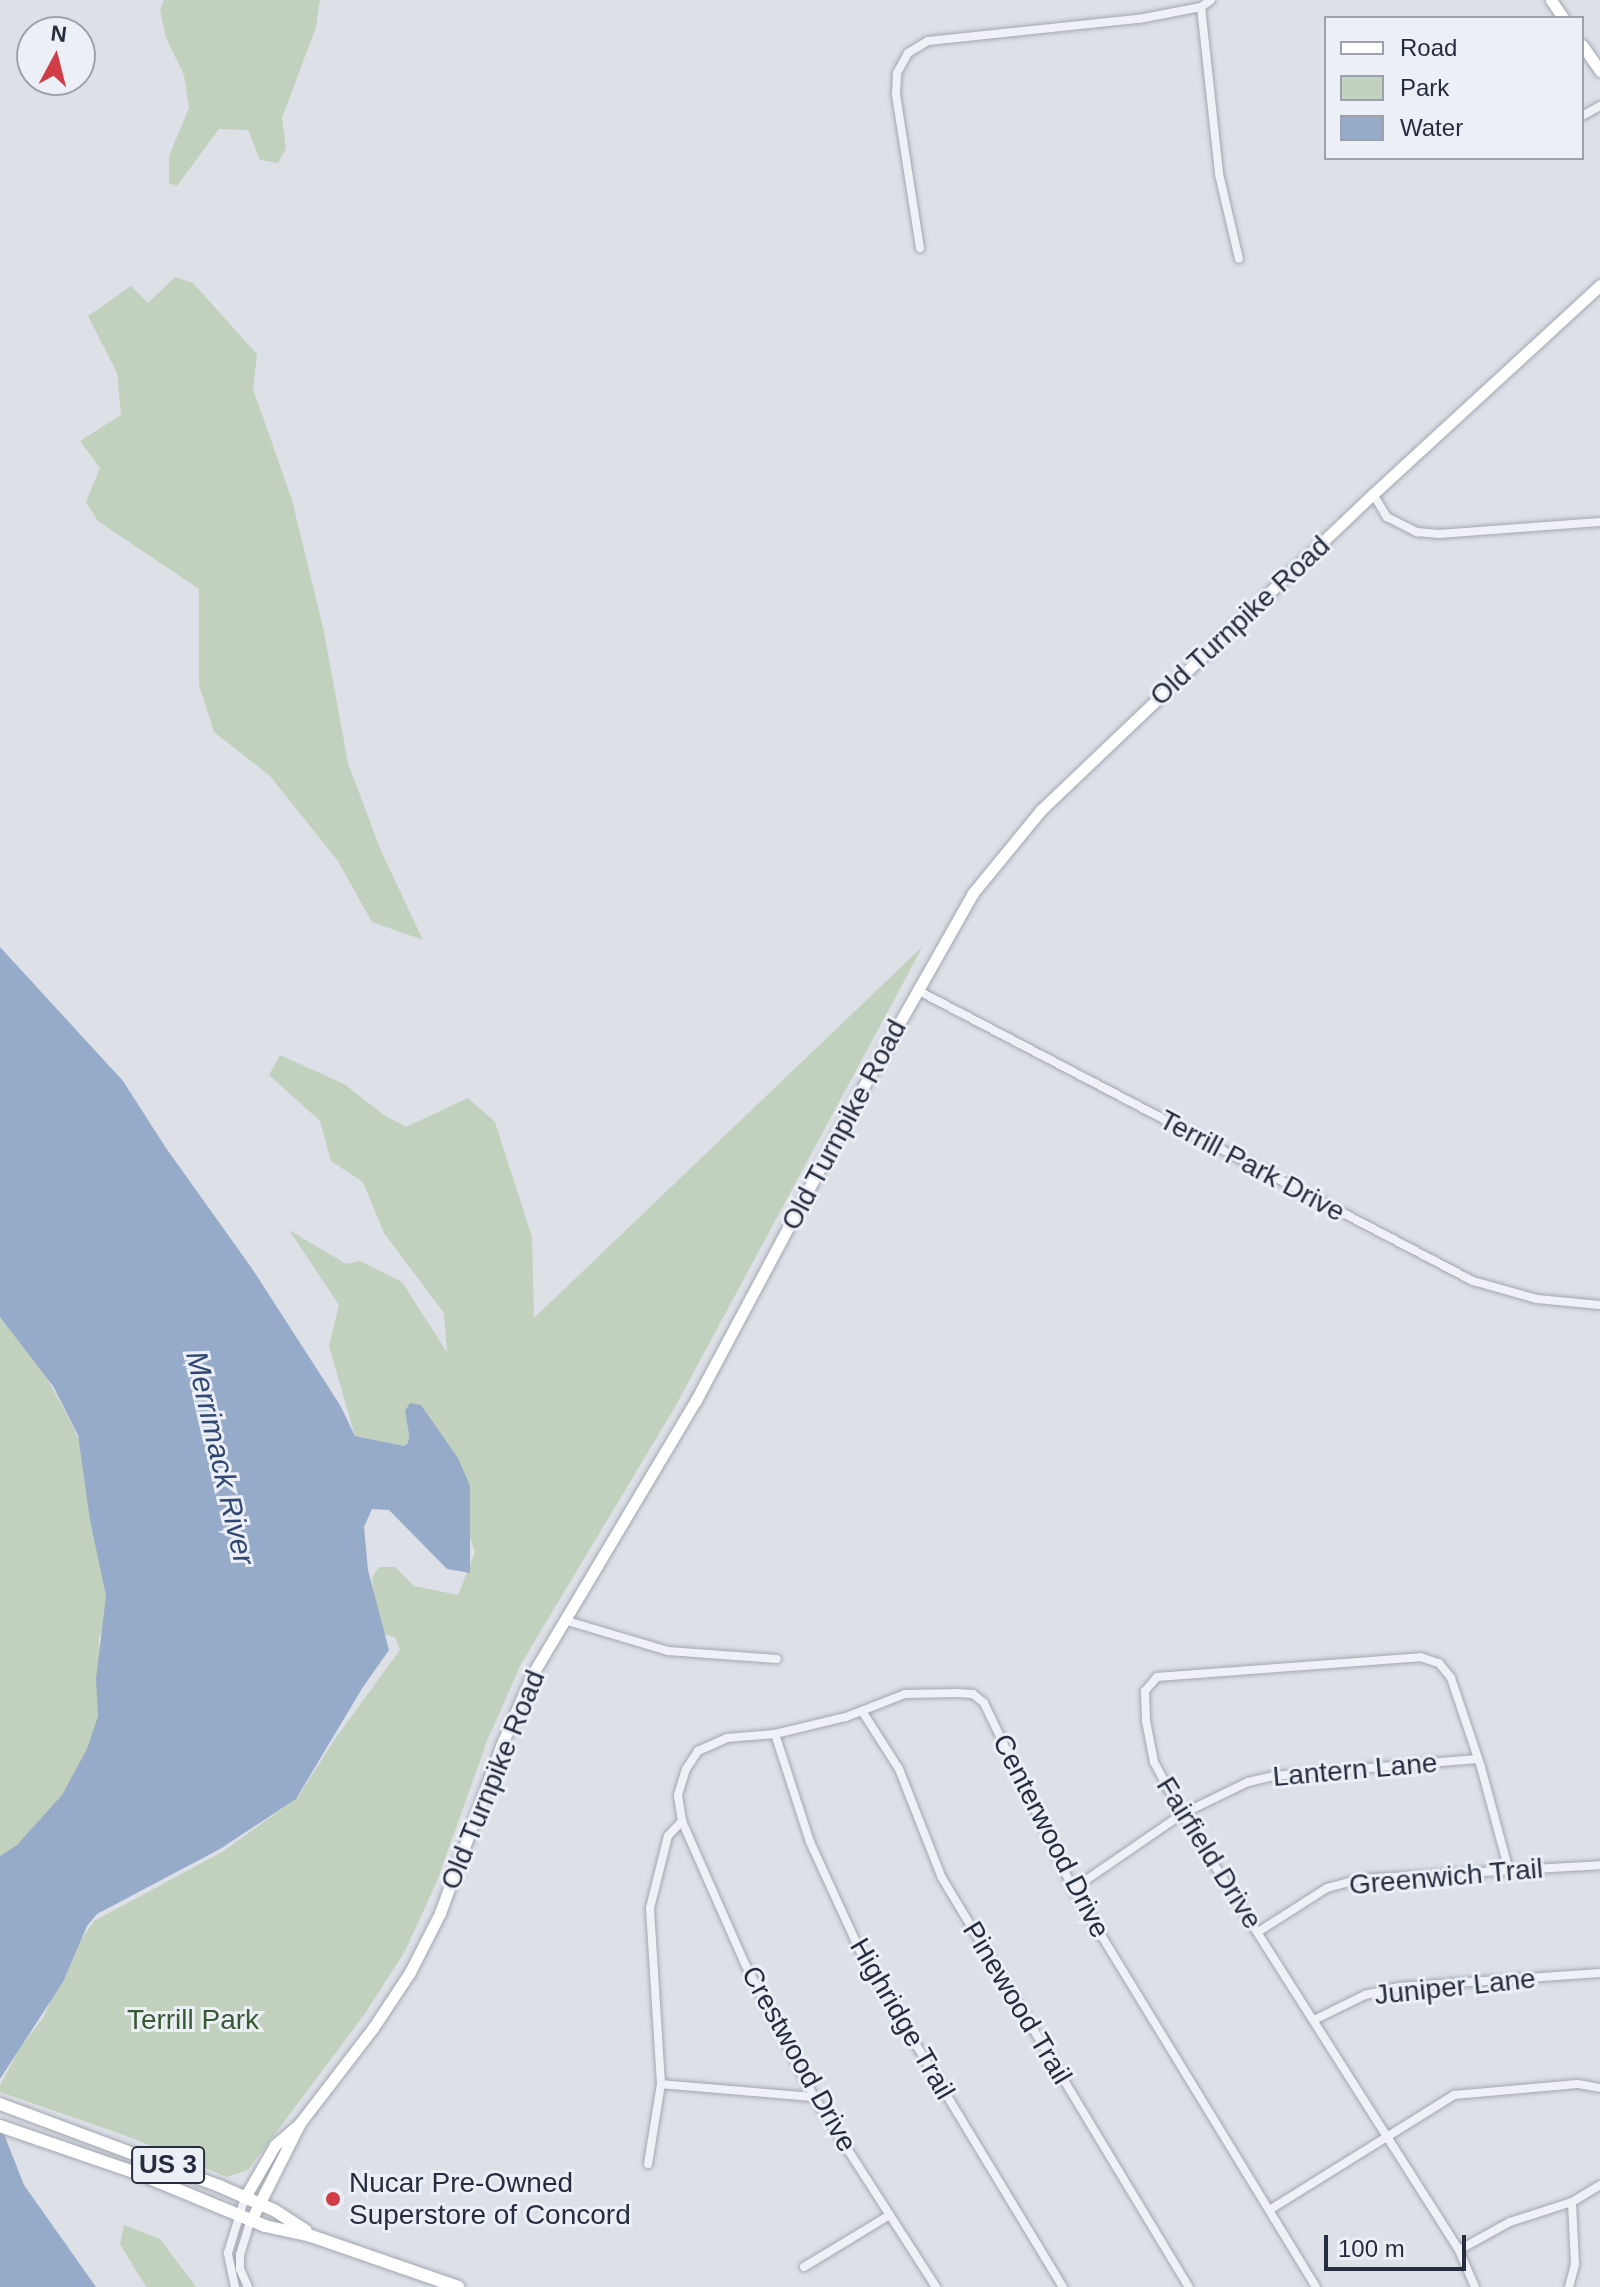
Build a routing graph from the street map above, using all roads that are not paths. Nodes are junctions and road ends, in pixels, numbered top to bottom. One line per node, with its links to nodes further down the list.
1 (1211, 0): 2 (street)
2 (1201, 7): 5 (street); 6 (street)
3 (1584, 48): 4 (street)
4 (1600, 71)
5 (920, 248)
6 (1239, 259)
7 (1600, 285): 8 (street, Old Turnpike Road)
8 (1373, 494): 9 (street); 10 (street, Old Turnpike Road)
9 (1600, 522)
10 (917, 990): 11 (street, Terrill Park Drive); 12 (street, Old Turnpike Road)
11 (1600, 1305)
12 (564, 1620): 13 (street); 29 (street, Old Turnpike Road)
13 (777, 1659)
14 (862, 1711): 15 (street, Centerwood Drive); 21 (street, Centerwood Drive); 48 (street, Pinewood Trail)
15 (775, 1734): 18 (street, Centerwood Drive); 47 (street, Highridge Trail)
16 (1476, 1759): 17 (street, Lantern Lane); 17 (street, Fairfield Drive); 20 (street, Fairfield Drive)
17 (1182, 1814): 21 (street, Lantern Lane); 22 (street, Fairfield Drive)
18 (682, 1821): 25 (street); 27 (street, Crestwood Drive)
19 (1600, 1865): 20 (street, Greenwich Trail)
20 (1509, 1871): 22 (street, Greenwich Trail)
21 (1073, 1889): 37 (street, Centerwood Drive)
22 (1258, 1932): 24 (street, Fairfield Drive)
23 (1600, 1973): 24 (street, Juniper Lane)
24 (1314, 2020): 31 (street, Fairfield Drive)
25 (661, 2084): 27 (street); 32 (street)
26 (1600, 2088): 31 (street)
27 (814, 2097): 38 (street, Crestwood Drive)
28 (0, 2104): 34 (main road, US 3)
29 (300, 2123): 34 (street, Old Turnpike Road); 36 (street, Old Turnpike Road)
30 (0, 2126): 39 (main road, US 3)
31 (1385, 2138): 37 (street); 41 (street, Fairfield Drive)
32 (648, 2164)
33 (1600, 2185): 35 (street)
34 (245, 2197): 36 (main road, US 3); 39 (street)
35 (1572, 2202): 41 (street); 51 (street)
36 (259, 2203): 39 (street, Old Turnpike Road); 40 (main road, US 3)
37 (1271, 2209): 49 (street, Centerwood Drive)
38 (890, 2215): 42 (street); 46 (street, Crestwood Drive)
39 (245, 2218): 40 (main road, US 3); 43 (street); 44 (street)
40 (311, 2236): 45 (main road, US 3)
41 (1459, 2250): 50 (street, Fairfield Drive)
42 (804, 2267)
43 (235, 2287)
44 (248, 2287)
45 (458, 2287)
46 (936, 2287)
47 (1063, 2287)
48 (1189, 2287)
49 (1316, 2287)
50 (1475, 2287)
51 (1569, 2287)

